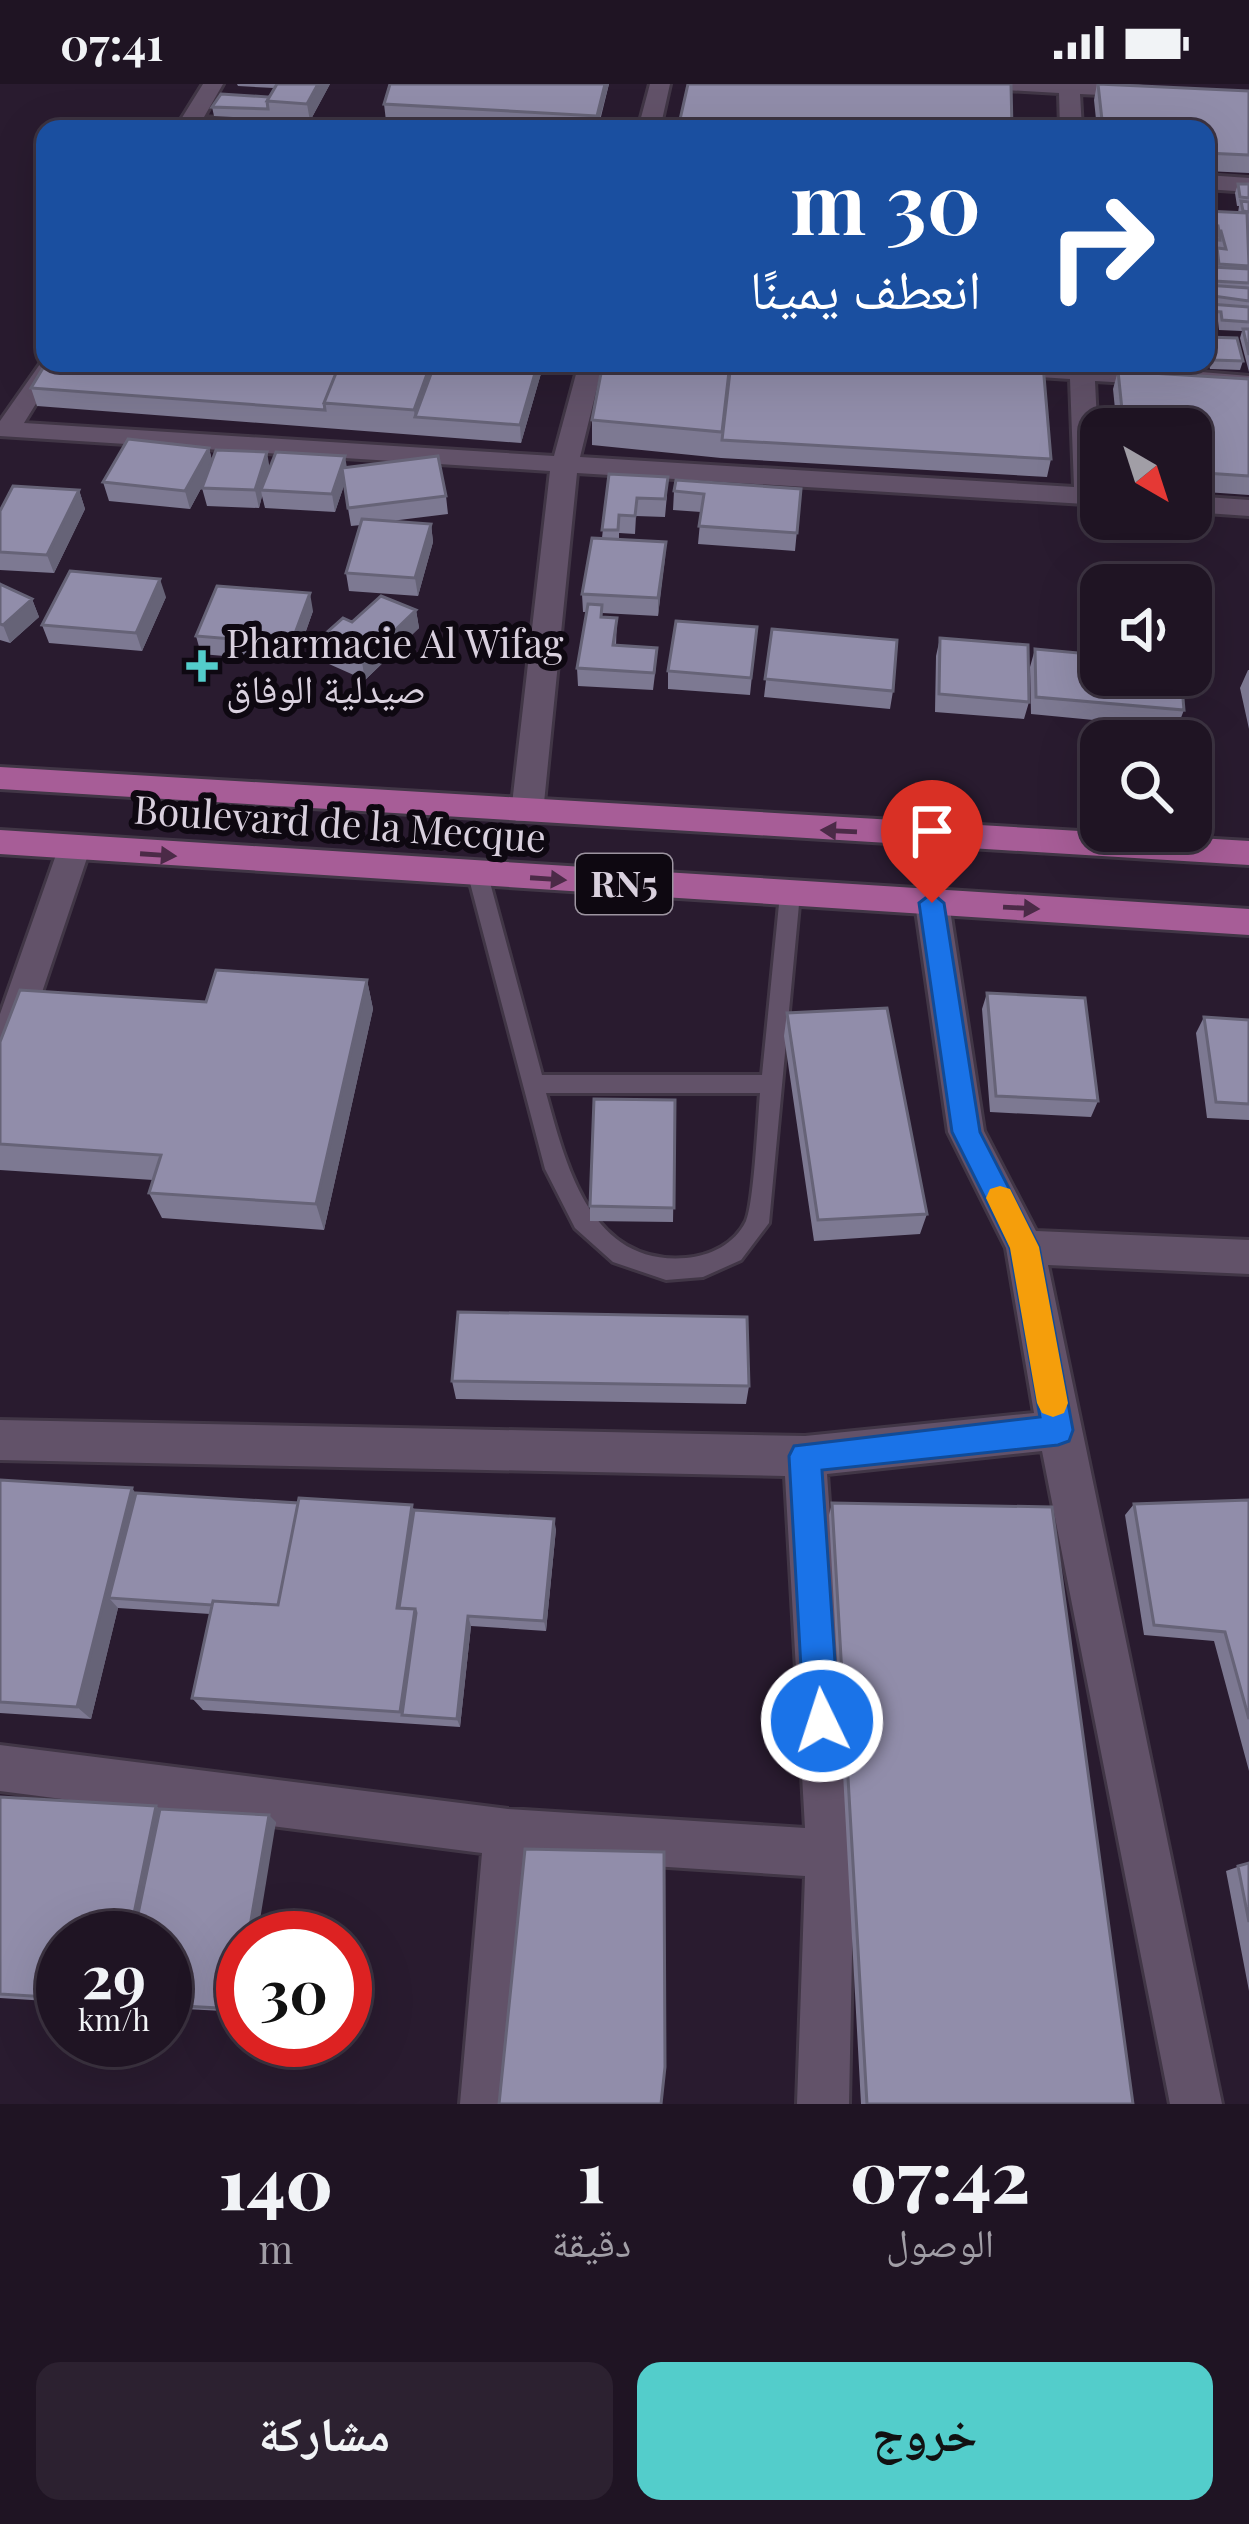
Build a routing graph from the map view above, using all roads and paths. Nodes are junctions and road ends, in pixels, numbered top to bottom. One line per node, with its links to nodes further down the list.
1 (213, 84): 6 (street)
2 (660, 84): 7 (street)
3 (1005, 84): 4 (street)
4 (1069, 87): 5 (street); 8 (street)
5 (1159, 92)
6 (192, 120)
7 (651, 120)
8 (1071, 120)
9 (1215, 183): 10 (street)
10 (1249, 185)
11 (43, 372): 17 (street)
12 (589, 372): 17 (street)
13 (1082, 372): 16 (street)
14 (1130, 372): 15 (street)
15 (1249, 382)
16 (1086, 408)
17 (564, 467): 18 (street); 22 (street)
18 (1080, 495)
19 (1212, 505): 20 (street)
20 (1249, 508)
21 (0, 778): 22 (main road, Boulevard de la Mecque / RN5)
22 (527, 813): 25 (main road, Boulevard de la Mecque / RN5, one-way to 22)
23 (0, 842): 24 (main road, Boulevard de la Mecque / RN5)
24 (74, 849): 26 (main road, Boulevard de la Mecque / RN5, one-way to 26); 30 (street)
25 (1249, 853)
26 (478, 874): 27 (main road, Boulevard de la Mecque / RN5, one-way to 27); 31 (lane)
27 (790, 894): 28 (main road, Boulevard de la Mecque / RN5); 32 (lane)
28 (932, 903): 29 (main road, Boulevard de la Mecque / RN5, one-way to 29); 33 (street)
29 (1249, 922)
30 (0, 1064)
31 (533, 1084): 32 (lane); 32 (lane)
32 (771, 1084)
33 (1025, 1247): 34 (street); 35 (street)
34 (1249, 1257)
35 (1058, 1430): 37 (street); 43 (street)
36 (0, 1440): 37 (street)
37 (805, 1456): 40 (street)
38 (0, 1768): 39 (street)
39 (508, 1832): 40 (street); 41 (street)
40 (830, 1854): 42 (street)
41 (487, 2104)
42 (823, 2104)
43 (1196, 2104)

